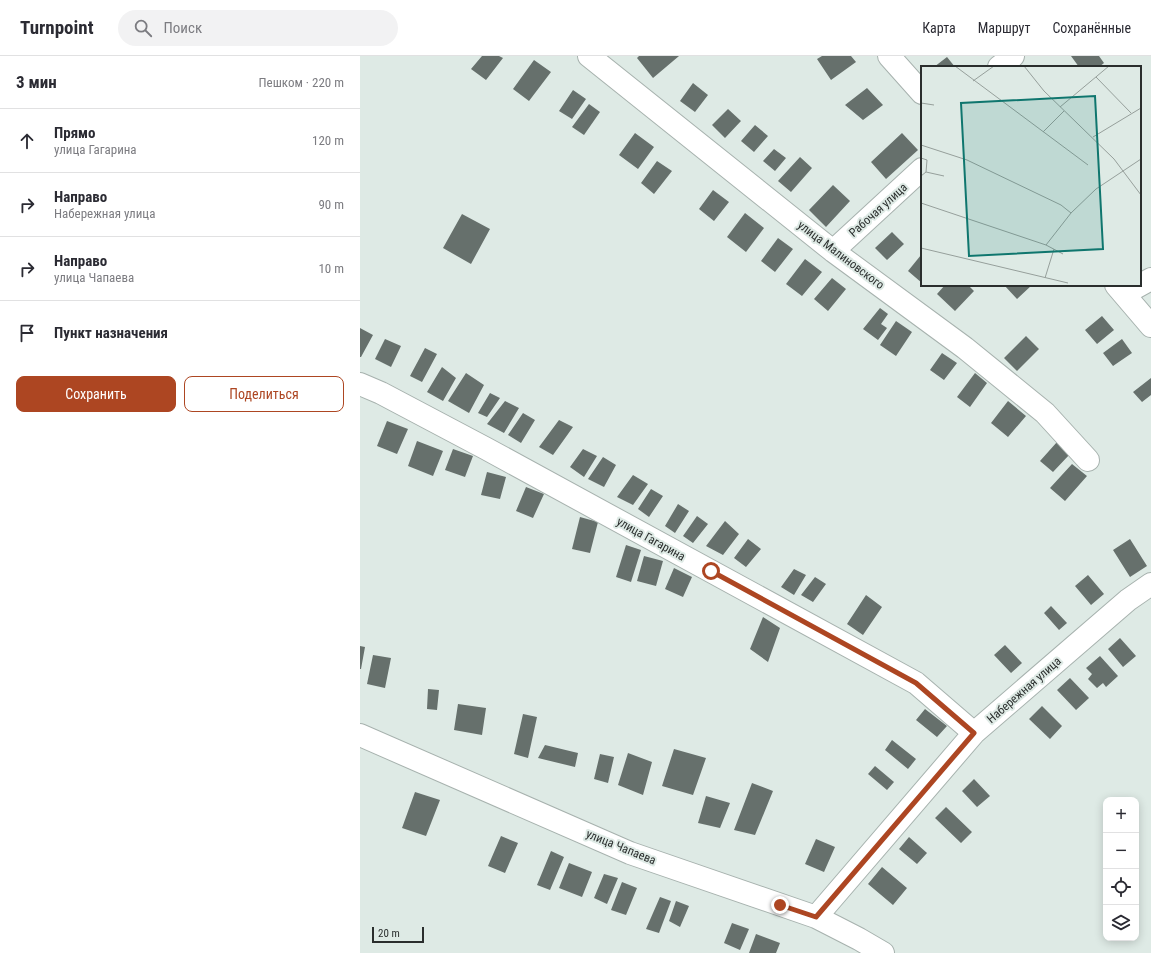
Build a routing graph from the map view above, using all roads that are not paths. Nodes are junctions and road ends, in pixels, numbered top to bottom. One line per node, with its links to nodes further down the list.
1 (589, 56): 7 (street, улица Малиновского)
2 (889, 56): 5 (street)
3 (1013, 56): 4 (street)
4 (1000, 66)
5 (921, 92)
6 (921, 170): 7 (street, Рабочая улица)
7 (833, 251): 13 (street, улица Малиновского)
8 (1151, 279): 9 (street)
9 (1141, 282)
10 (1120, 289): 11 (street)
11 (1151, 326)
12 (360, 384): 15 (street, улица Гагарина)
13 (1088, 460)
14 (1151, 584): 15 (street, Набережная улица)
15 (974, 733): 17 (street, Набережная улица)
16 (360, 735): 17 (street, улица Чапаева)
17 (816, 917): 18 (street, улица Чапаева)
18 (857, 946): 19 (street, улица Чапаева)
19 (883, 953)

